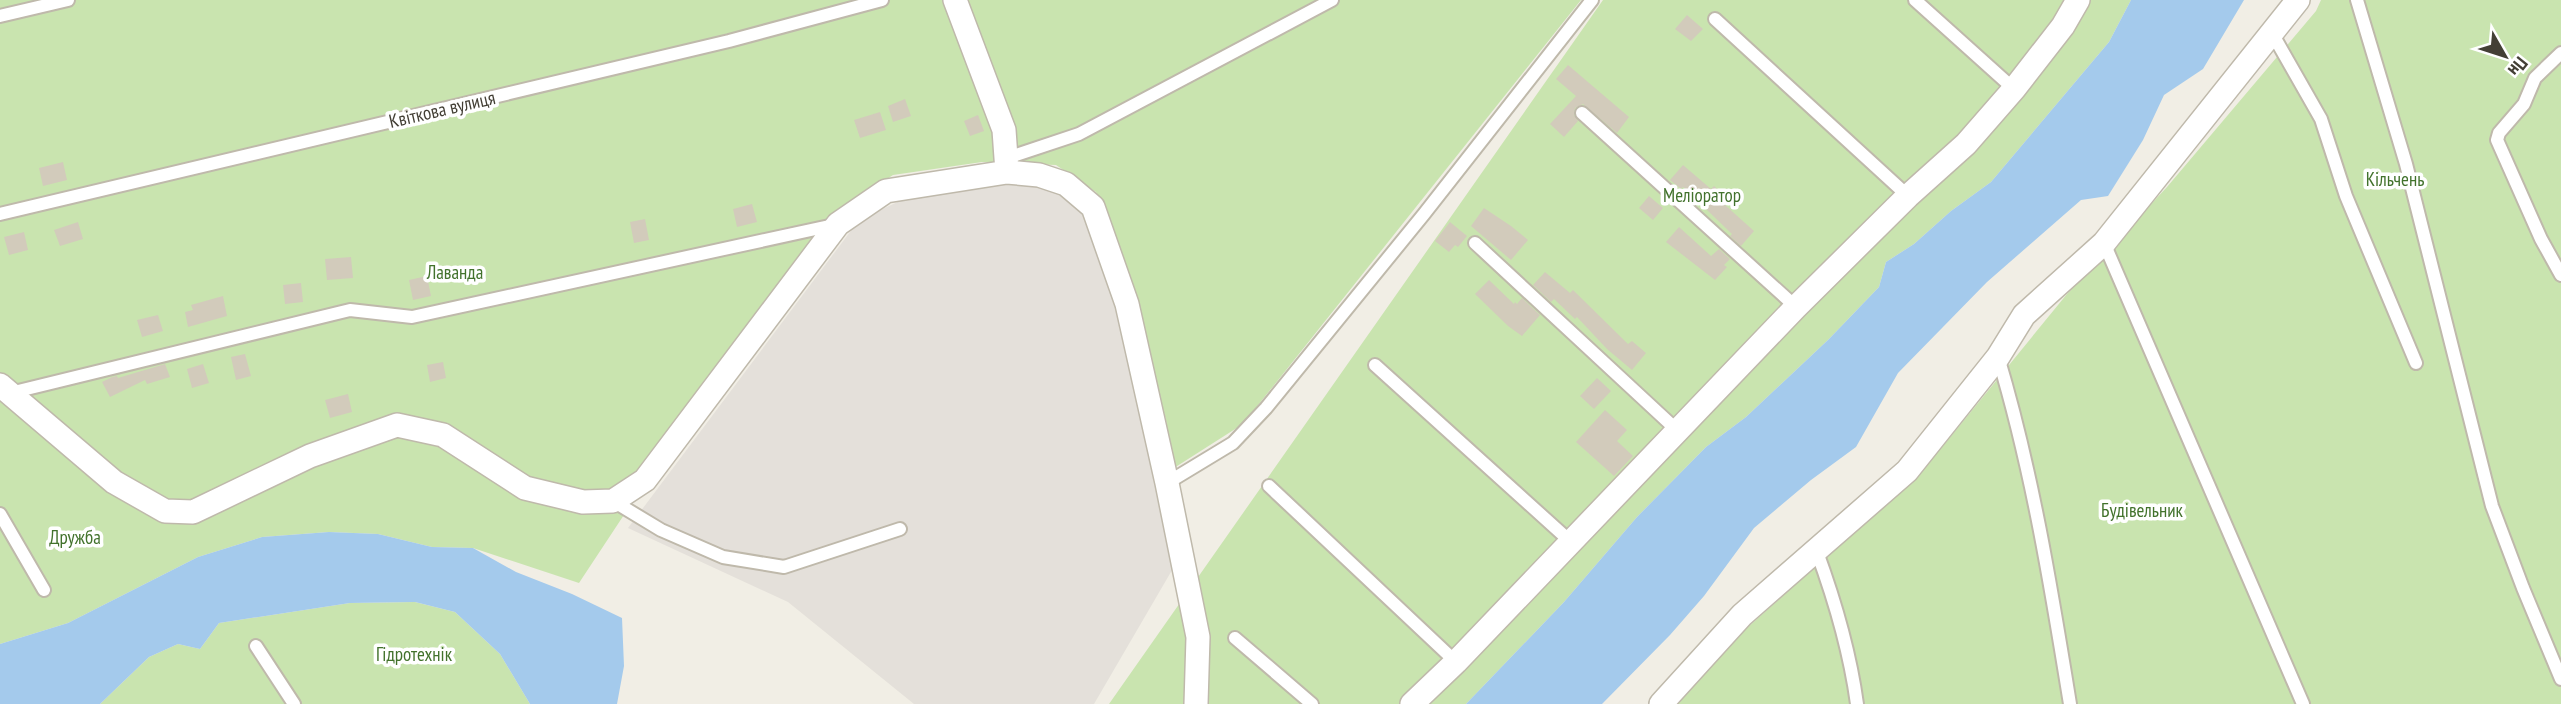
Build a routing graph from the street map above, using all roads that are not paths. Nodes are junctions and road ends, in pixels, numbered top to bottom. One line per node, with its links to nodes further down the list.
1 (68, 0): 10 (lane)
2 (882, 0): 18 (lane, Квіткова вулиця)
3 (955, 0): 16 (street)
4 (1332, 0): 16 (lane)
5 (1592, 0): 29 (lane)
6 (1915, 0): 14 (lane)
7 (2078, 0): 14 (street)
8 (2298, 0): 12 (street)
9 (2357, 0): 40 (lane)
10 (0, 16)
11 (1715, 19): 17 (lane)
12 (2272, 33): 21 (street); 25 (lane)
13 (2561, 53): 22 (lane)
14 (2014, 89): 17 (street)
15 (1582, 113): 23 (lane)
16 (1007, 165): 19 (street); 29 (street)
17 (1908, 196): 23 (street)
18 (0, 214)
19 (838, 224): 27 (lane); 31 (street)
20 (1475, 243): 28 (lane)
21 (2104, 243): 24 (street); 48 (lane)
22 (2561, 275)
23 (1796, 307): 28 (street)
24 (1998, 357): 35 (street); 47 (lane)
25 (2416, 363)
26 (1375, 365): 34 (lane)
27 (5, 389): 31 (street)
28 (1679, 432): 34 (street)
29 (1167, 483): 42 (street)
30 (1269, 486): 39 (lane)
31 (613, 501): 33 (lane)
32 (0, 514): 36 (lane)
33 (900, 529)
34 (1571, 542): 39 (street)
35 (1817, 552): 45 (street); 46 (lane)
36 (44, 590)
37 (1236, 638): 43 (lane)
38 (256, 646): 41 (lane)
39 (1456, 662): 44 (street)
40 (2561, 679)
41 (294, 704)
42 (1196, 704)
43 (1312, 704)
44 (1412, 704)
45 (1661, 704)
46 (1857, 704)
47 (2070, 704)
48 (2303, 704)

